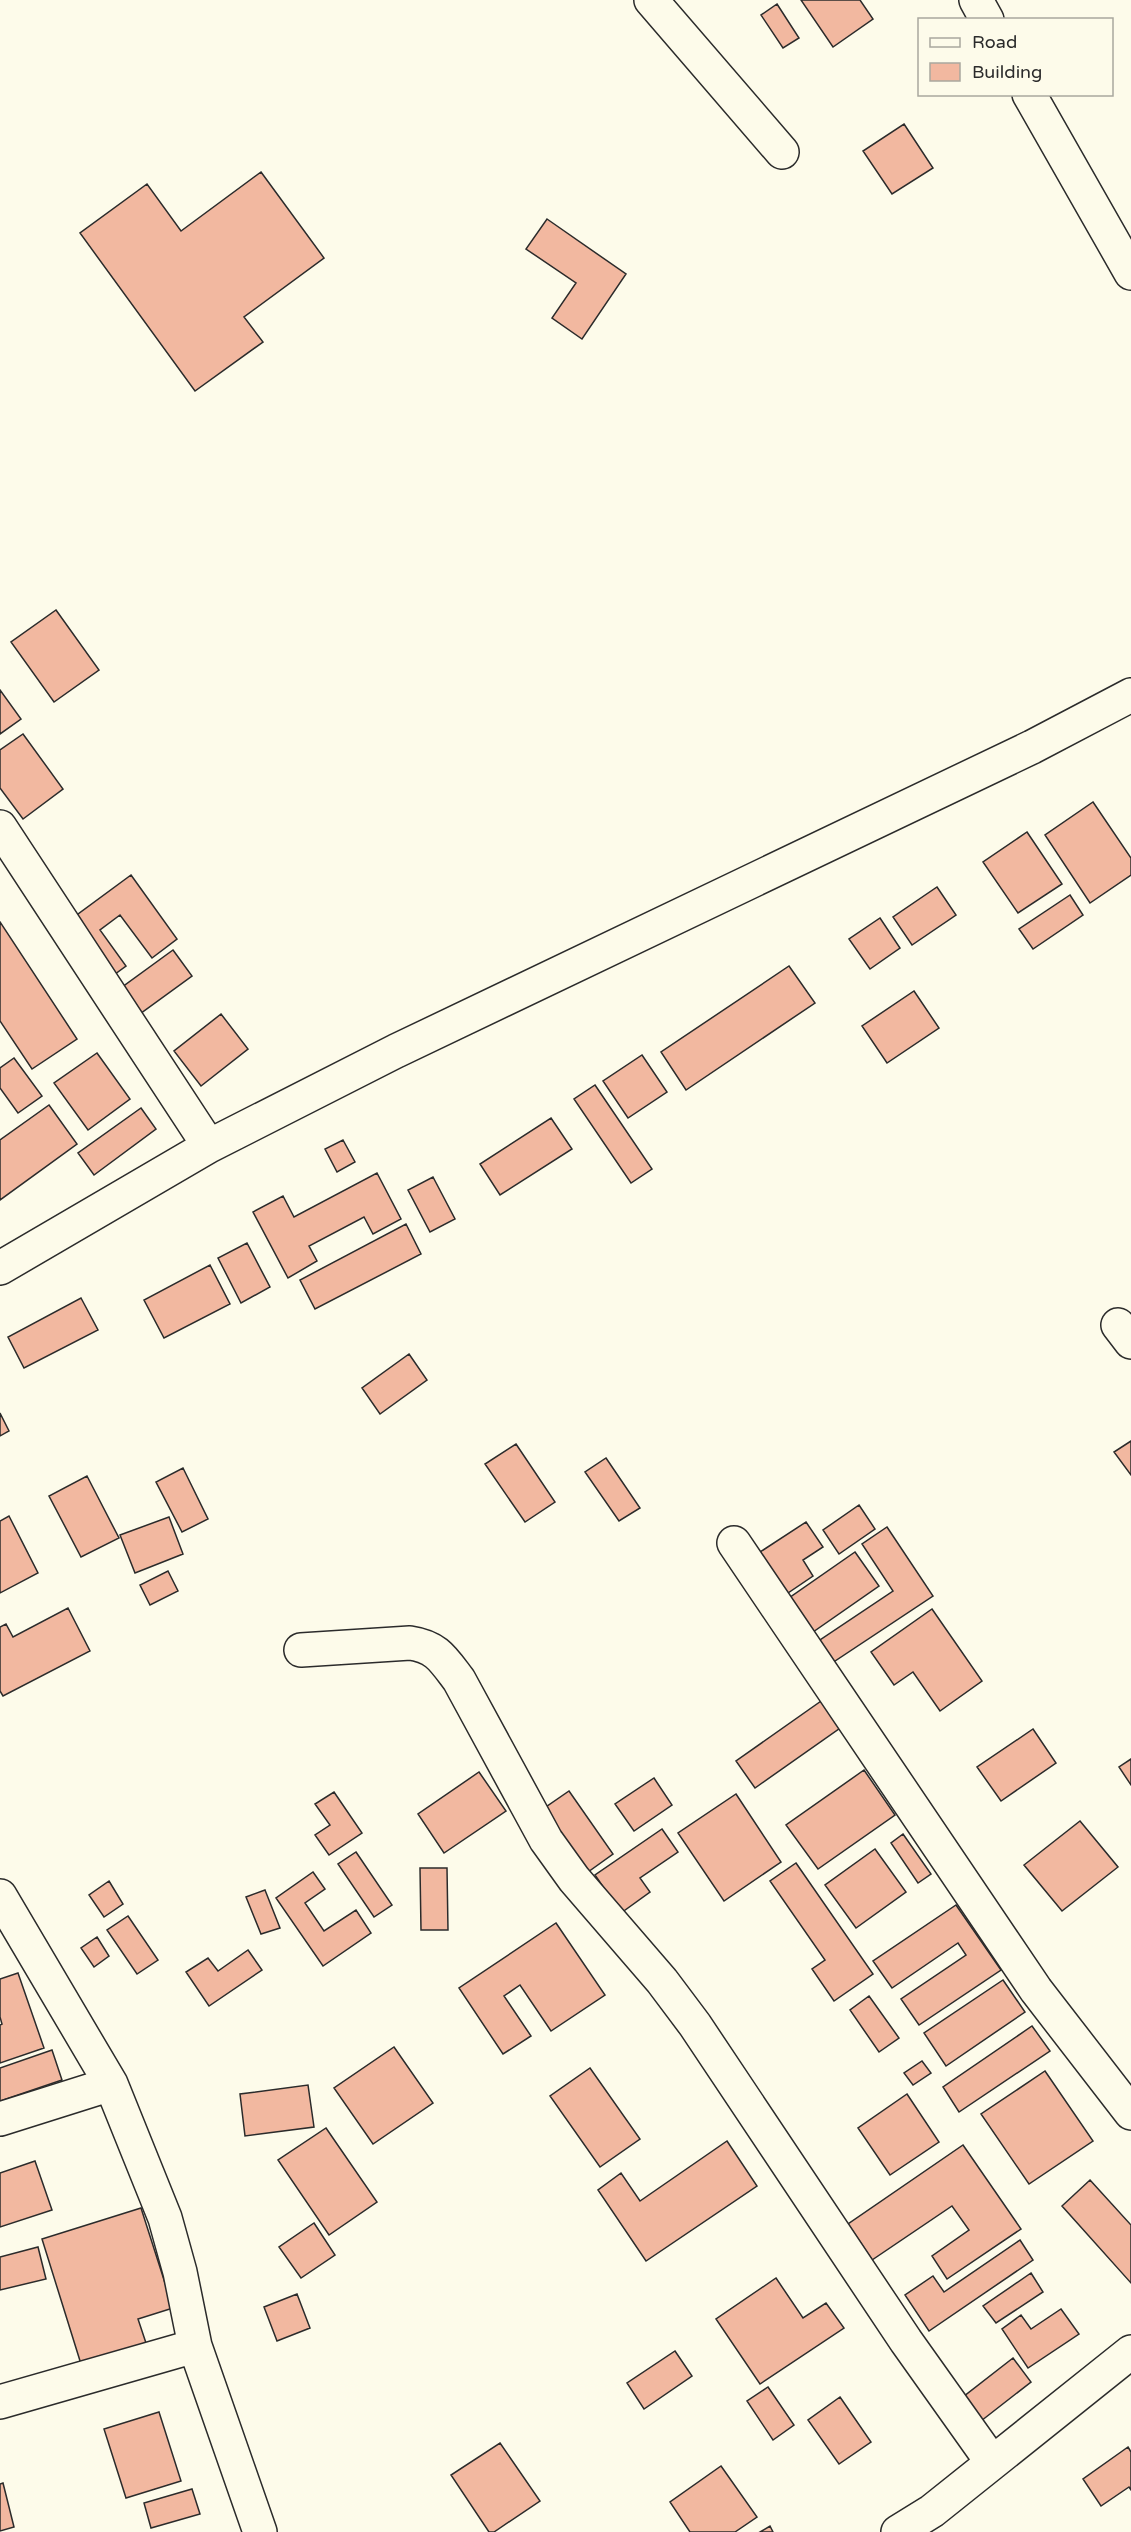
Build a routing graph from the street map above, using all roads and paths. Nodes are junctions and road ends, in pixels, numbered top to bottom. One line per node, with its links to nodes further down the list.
1 (651, 0): 5 (street)
2 (976, 0): 3 (street)
3 (986, 18)
4 (1030, 96): 6 (street)
5 (782, 152)
6 (1131, 273)
7 (1131, 695): 9 (street)
8 (0, 827): 9 (street)
9 (209, 1146): 10 (street)
10 (0, 1268)
11 (734, 1543): 15 (street)
12 (301, 1650): 20 (street)
13 (2, 1901): 14 (street)
14 (111, 2084): 16 (street); 17 (street)
15 (1131, 2113)
16 (0, 2119)
17 (195, 2346): 19 (street); 21 (street)
18 (1131, 2352): 20 (street)
19 (0, 2402)
20 (992, 2462): 22 (street)
21 (260, 2532)
22 (898, 2532)

